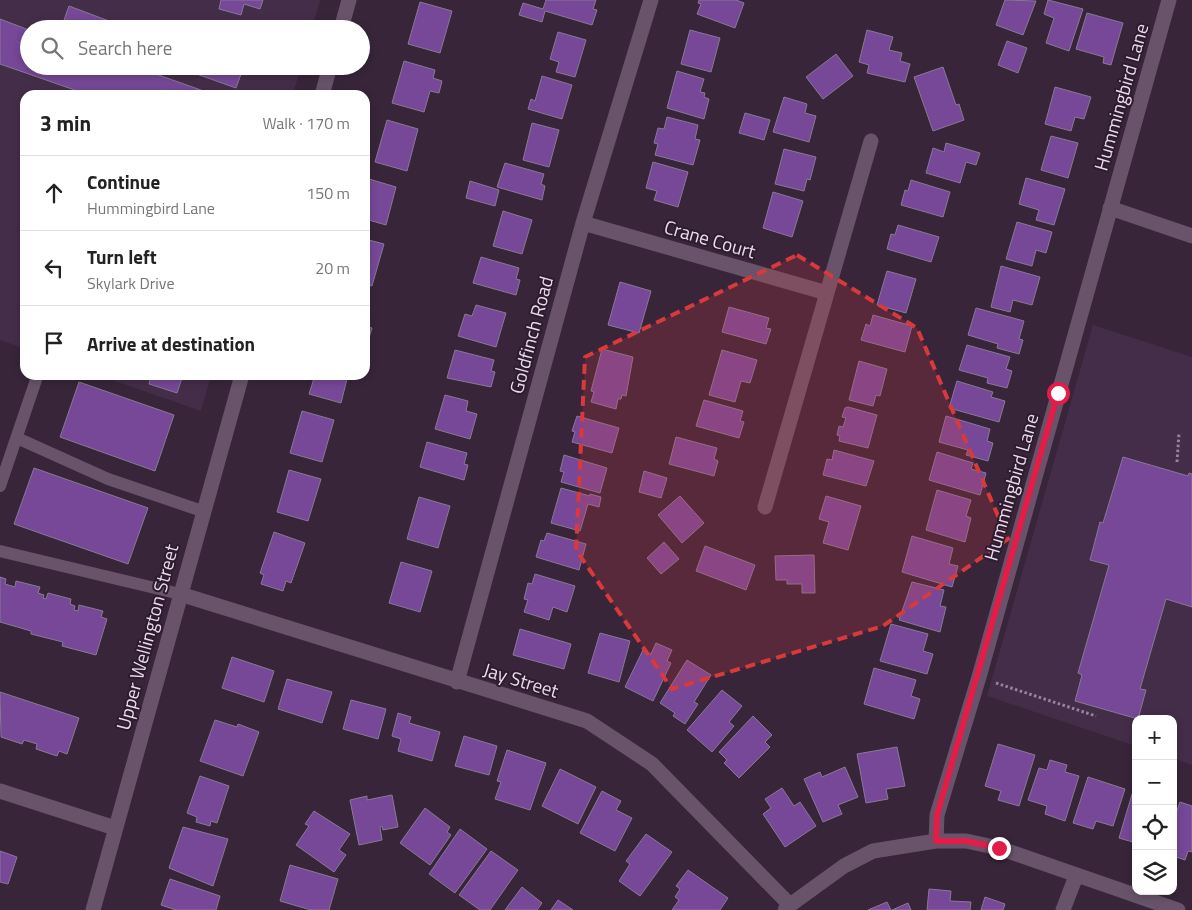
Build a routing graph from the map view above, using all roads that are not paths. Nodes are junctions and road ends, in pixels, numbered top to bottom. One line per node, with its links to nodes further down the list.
1 (349, 0): 4 (street)
2 (651, 0): 9 (street, Goldfinch Road)
3 (1169, 0): 8 (street, Hummingbird Lane)
4 (343, 20)
5 (328, 75): 6 (street)
6 (323, 90)
7 (871, 141): 11 (street)
8 (1110, 208): 10 (street); 23 (street, Hummingbird Lane)
9 (583, 223): 11 (street, Crane Court); 20 (street, Goldfinch Road)
10 (1192, 236)
11 (827, 293): 16 (street)
12 (36, 380): 14 (lane)
13 (241, 380): 17 (street, Upper Wellington Street)
14 (16, 438): 15 (lane); 17 (lane)
15 (0, 486)
16 (764, 507)
17 (202, 511): 19 (street, Upper Wellington Street)
18 (0, 551): 19 (lane)
19 (180, 594): 20 (street, Jay Street); 22 (street, Upper Wellington Street)
20 (457, 682): 25 (street, Jay Street)
21 (0, 791): 22 (street)
22 (116, 828): 26 (street, Upper Wellington Street)
23 (936, 841): 24 (street); 25 (street)
24 (1076, 876): 27 (street); 28 (street)
25 (788, 907)
26 (93, 910)
27 (1064, 910)
28 (1178, 910)

